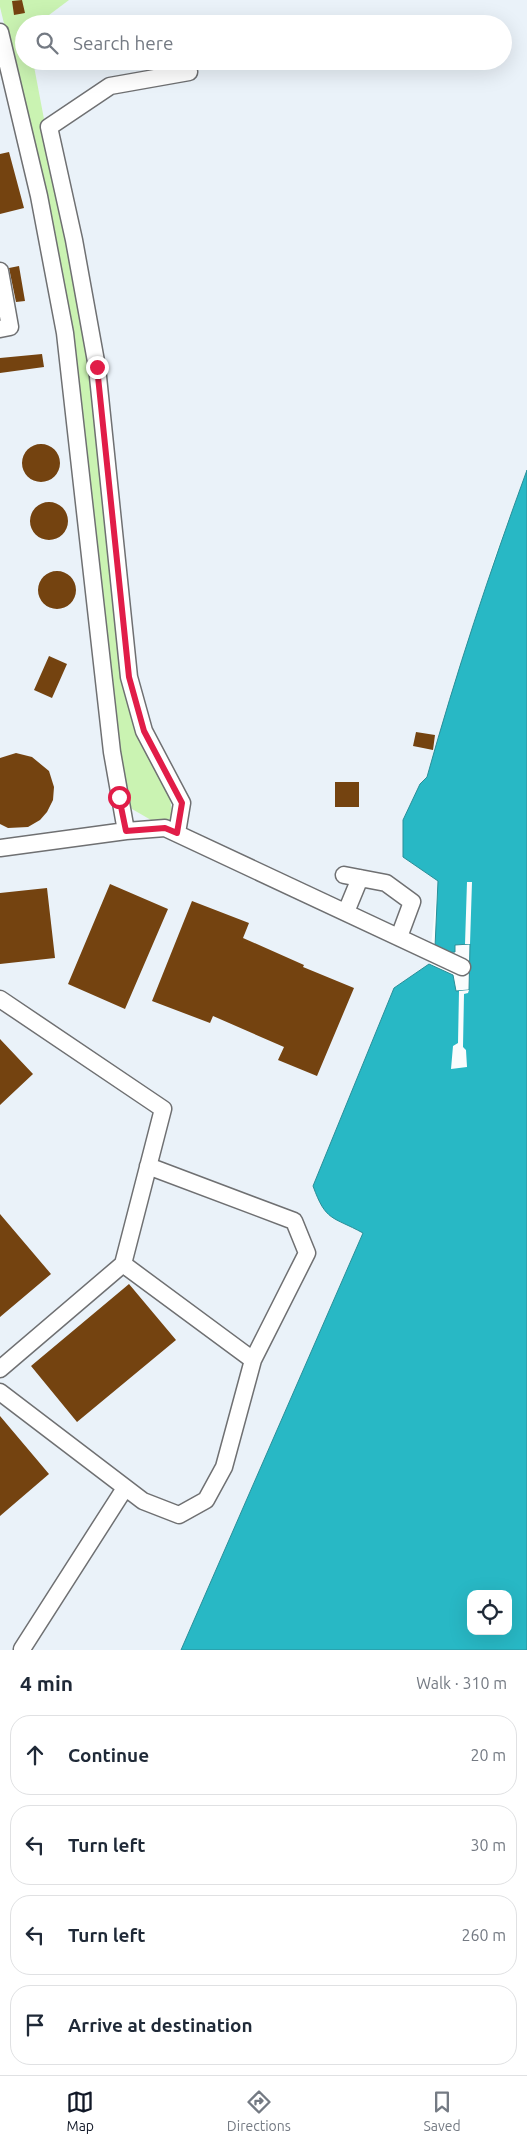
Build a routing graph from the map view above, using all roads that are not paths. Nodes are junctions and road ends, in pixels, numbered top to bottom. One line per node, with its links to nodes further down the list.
1 (0, 32): 5 (lane)
2 (189, 72): 6 (lane)
3 (0, 271): 4 (lane)
4 (0, 329)
5 (126, 831): 6 (lane); 7 (lane)
6 (177, 833): 8 (lane)
7 (0, 848)
8 (346, 912): 9 (lane); 9 (lane)
9 (399, 937): 10 (lane)
10 (462, 967)
11 (0, 999): 12 (lane)
12 (148, 1166): 13 (lane); 14 (lane)
13 (122, 1264): 14 (lane); 15 (lane)
14 (253, 1360): 17 (lane)
15 (0, 1369)
16 (0, 1392): 17 (lane)
17 (125, 1488): 18 (lane)
18 (22, 1649)

